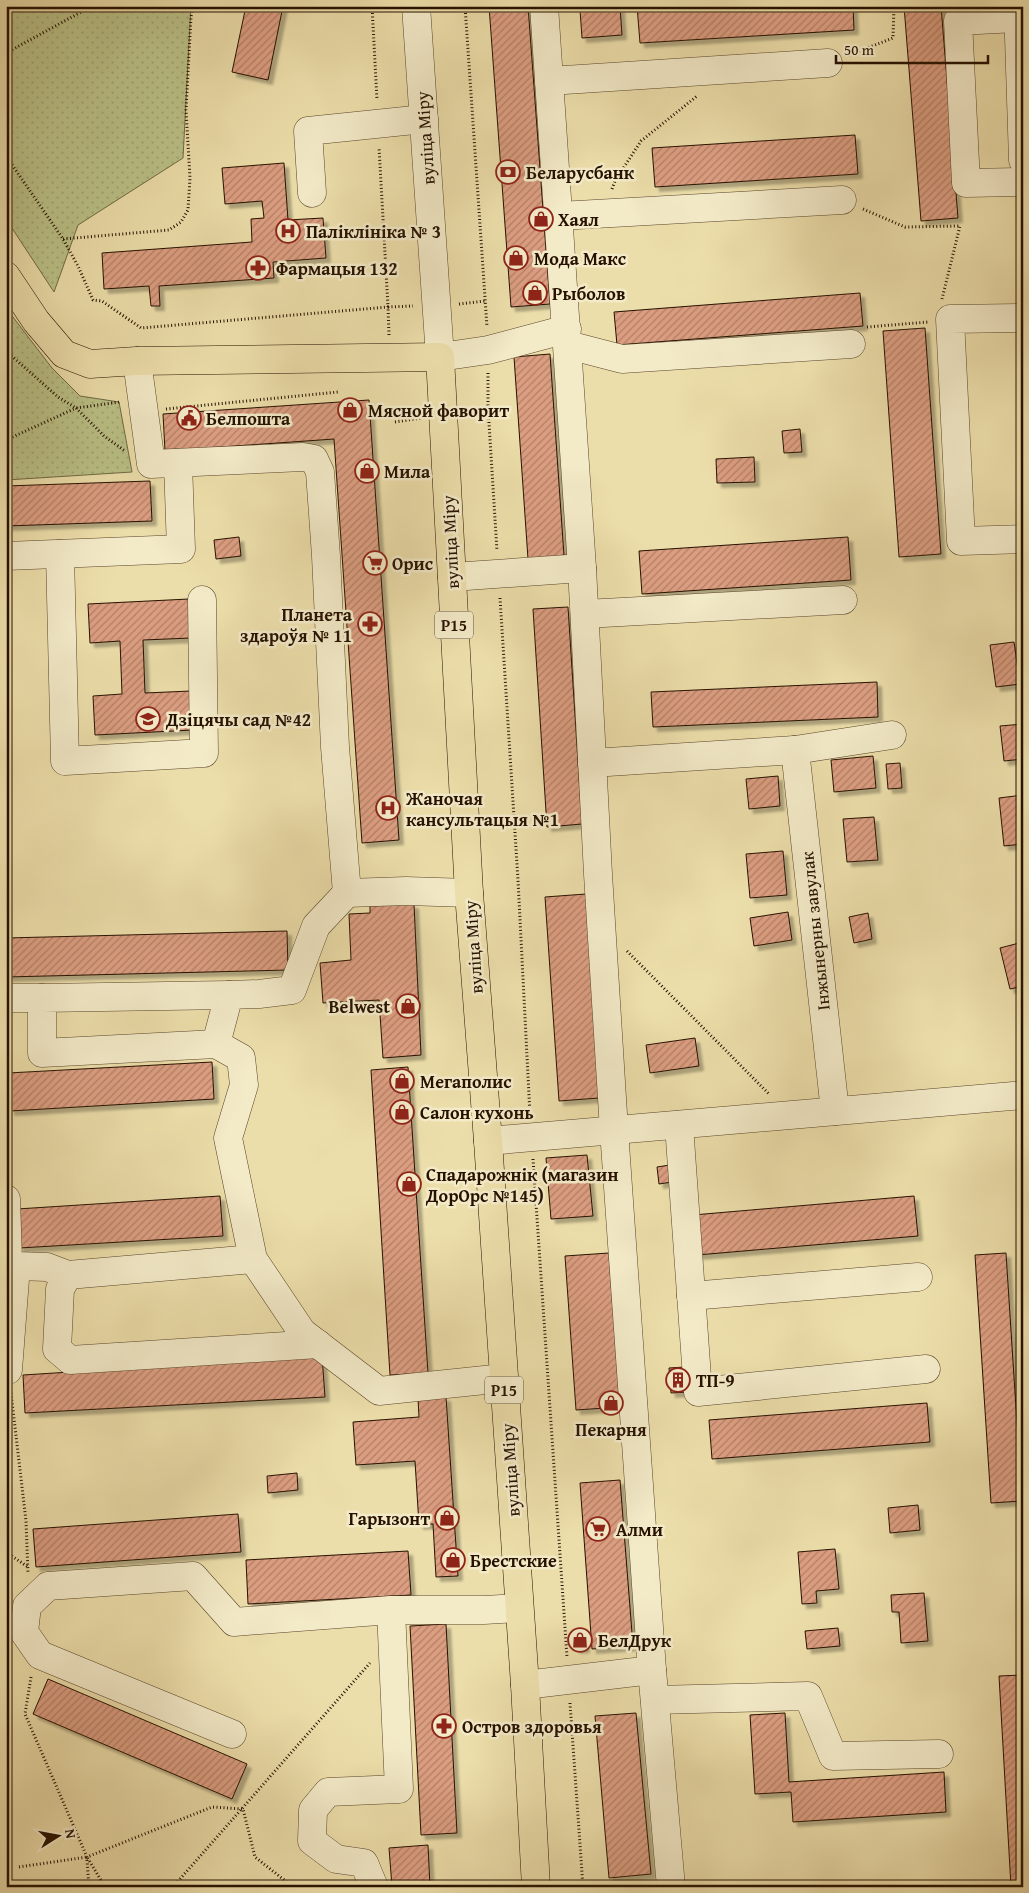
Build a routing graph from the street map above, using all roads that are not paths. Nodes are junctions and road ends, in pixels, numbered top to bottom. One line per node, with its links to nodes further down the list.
1 (416, 6): 6 (street, вуліца Міру)
2 (544, 6): 5 (street)
3 (1018, 12): 7 (street); 8 (street)
4 (828, 63): 5 (street)
5 (549, 81): 11 (street)
6 (424, 119): 9 (street); 16 (street, вуліца Міру)
7 (1023, 160)
8 (1023, 182)
9 (312, 193)
10 (842, 200): 11 (street)
11 (559, 216): 15 (street)
12 (6, 276): 17 (main road)
13 (1023, 318): 19 (street)
14 (858, 335): 15 (street)
15 (568, 337): 16 (street); 22 (street)
16 (440, 357): 17 (main road); 23 (main road, вуліца Міру / Р15)
17 (137, 361): 18 (street)
18 (178, 463): 20 (street); 30 (street)
19 (1023, 539)
20 (60, 554): 21 (street); 24 (street)
21 (6, 556)
22 (582, 568): 23 (street); 26 (street)
23 (452, 577): 31 (main road, вуліца Міру / Р15)
24 (202, 600)
25 (843, 600): 26 (street)
26 (585, 614): 29 (street)
27 (892, 735): 28 (street)
28 (795, 750): 29 (street); 37 (street, Інжынерны завулак)
29 (592, 763): 39 (street)
30 (347, 893): 31 (street); 32 (street)
31 (469, 893): 40 (main road, вуліца Міру / Р15)
32 (229, 994): 34 (street); 35 (street)
33 (6, 998): 34 (street)
34 (42, 998): 35 (street)
35 (216, 1044): 42 (street)
36 (1023, 1095): 37 (street)
37 (835, 1111): 38 (street)
38 (680, 1125): 39 (street); 46 (street)
39 (614, 1130): 40 (street); 53 (street)
40 (488, 1141): 50 (main road, вуліца Міру / Р15)
41 (6, 1199): 43 (street)
42 (253, 1259): 44 (street); 47 (street)
43 (16, 1266): 44 (street); 49 (street)
44 (68, 1275): 47 (street)
45 (918, 1277): 46 (street)
46 (691, 1296): 48 (street)
47 (318, 1344): 50 (street)
48 (926, 1369)
49 (8, 1370)
50 (504, 1378): 51 (main road, вуліца Міру / Р15)
51 (519, 1608): 52 (street); 54 (main road, вуліца Міру / Р15)
52 (391, 1610): 56 (street); 58 (street)
53 (652, 1670): 54 (street); 55 (street)
54 (525, 1686): 59 (main road, вуліца Міру / Р15)
55 (655, 1700): 57 (street); 60 (street)
56 (232, 1734)
57 (939, 1754)
58 (374, 1887)
59 (536, 1887)
60 (671, 1887)

